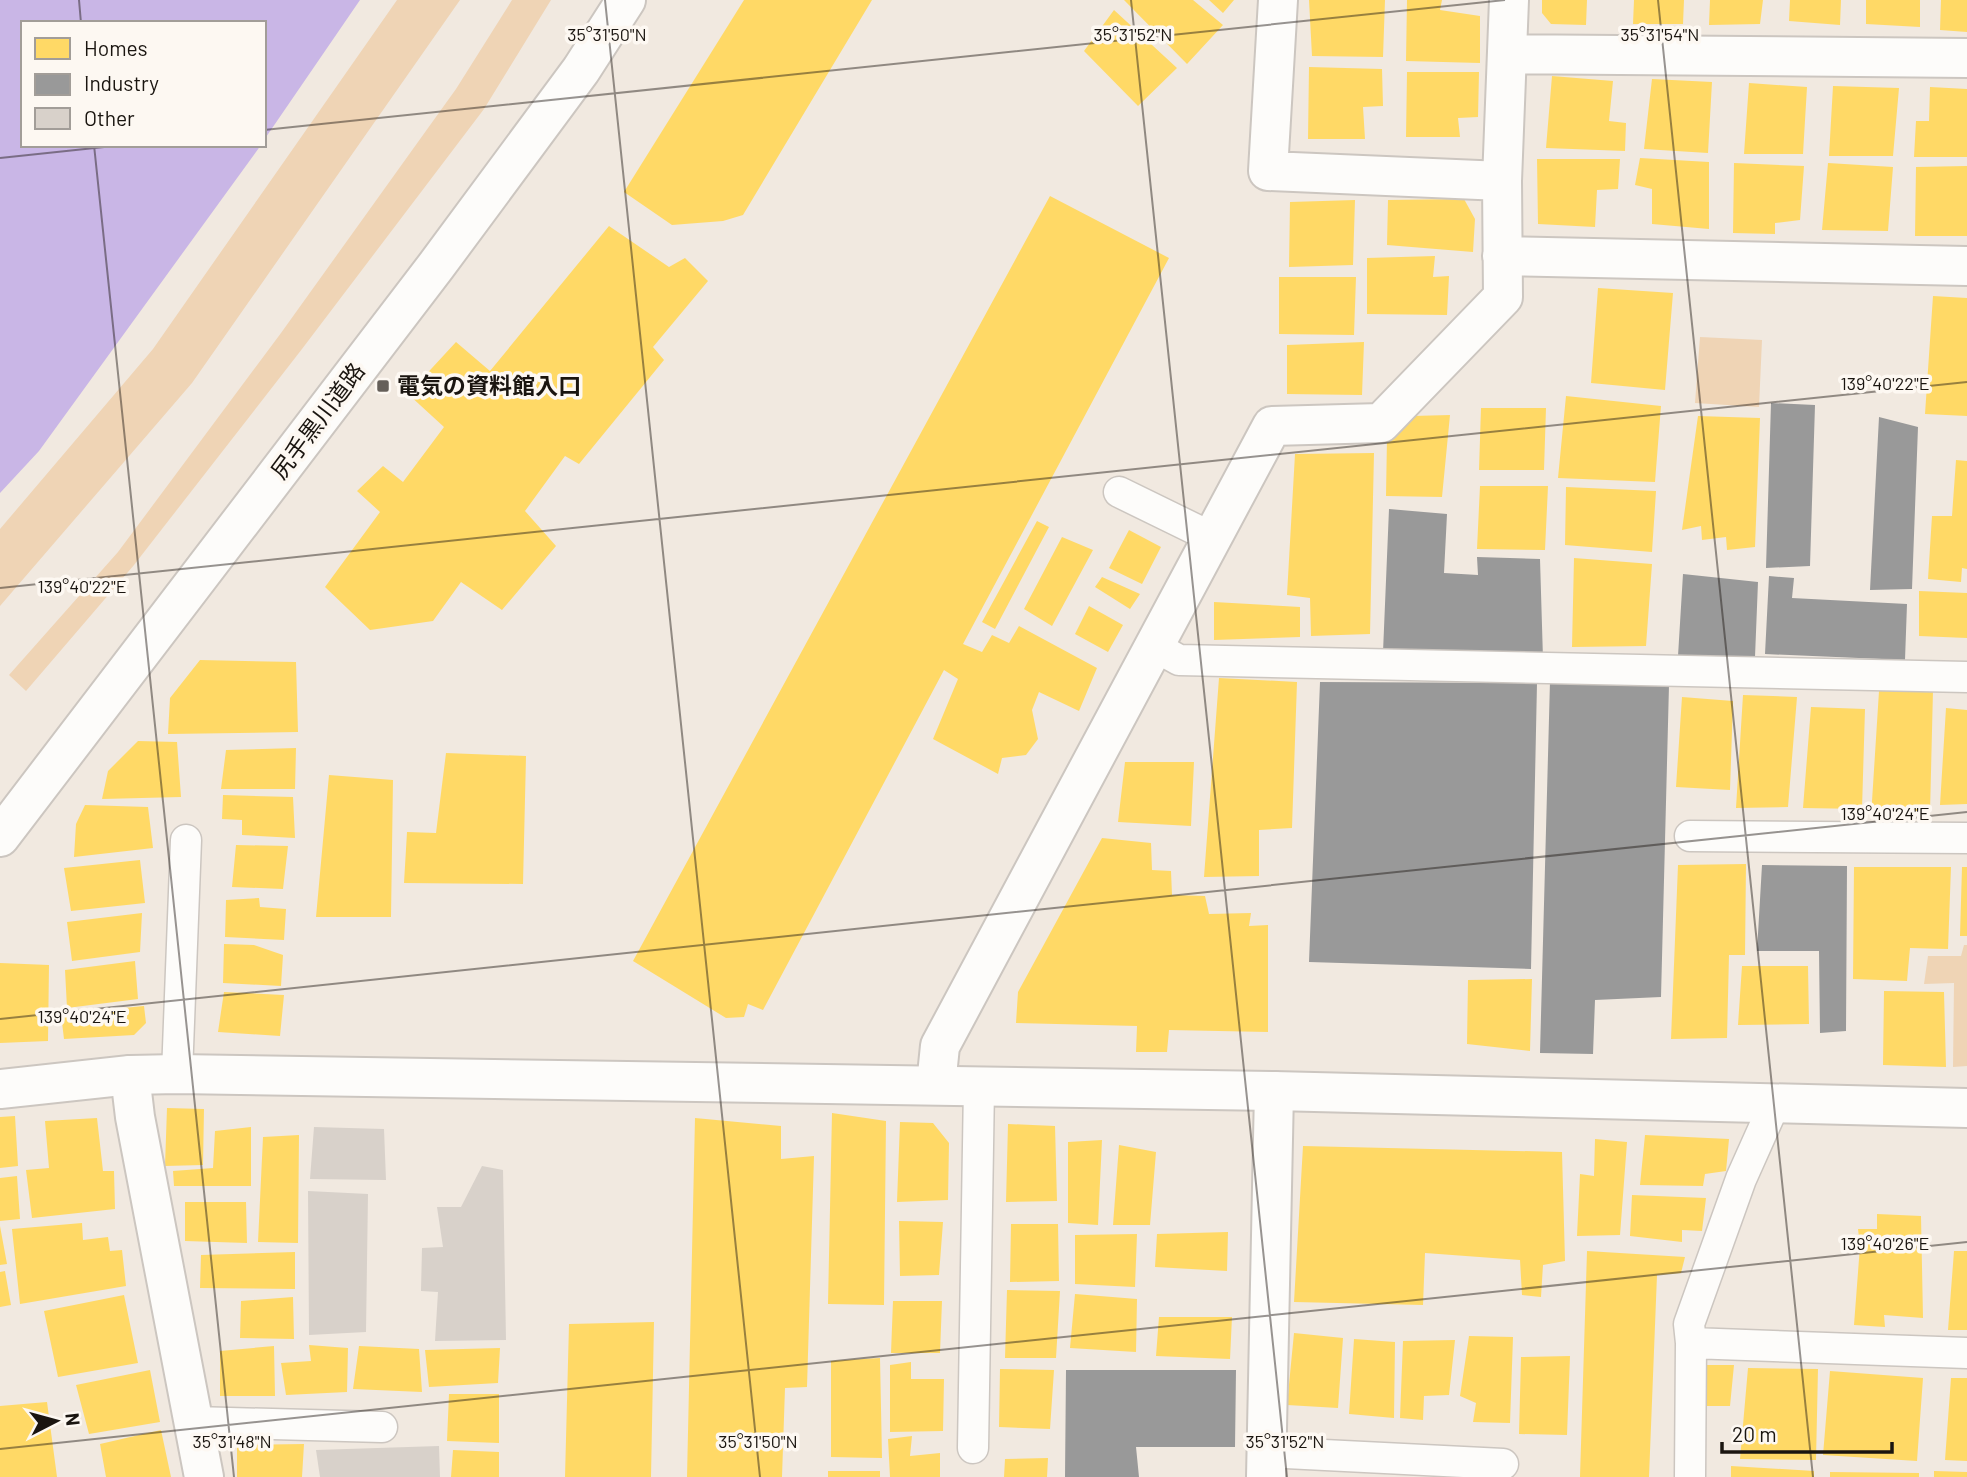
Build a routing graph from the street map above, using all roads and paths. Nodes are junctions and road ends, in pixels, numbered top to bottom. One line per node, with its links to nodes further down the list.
1 (626, 0): 14 (street, 尻手黒川道路)
2 (1278, 0): 6 (street)
3 (1509, 0): 4 (street)
4 (1508, 54): 5 (street); 6 (street)
5 (1967, 58)
6 (1502, 181): 7 (street)
7 (1502, 256): 8 (street); 10 (street)
8 (1967, 266)
9 (1119, 492): 10 (lane)
10 (1211, 537): 11 (street)
11 (1154, 646): 12 (lane); 19 (street)
12 (1967, 677)
13 (1690, 835): 15 (lane)
14 (0, 837)
15 (1967, 838)
16 (186, 840): 17 (lane)
17 (177, 1073): 18 (street); 19 (street)
18 (130, 1075): 21 (street); 27 (street)
19 (936, 1085): 20 (street)
20 (979, 1086): 22 (street); 29 (lane)
21 (0, 1089)
22 (1274, 1091): 23 (street); 30 (street)
23 (1775, 1103): 24 (street); 25 (lane)
24 (1967, 1108)
25 (1691, 1343): 26 (lane); 33 (lane)
26 (1967, 1353)
27 (194, 1422): 28 (lane); 32 (street)
28 (382, 1427)
29 (973, 1448)
30 (1266, 1464): 31 (lane)
31 (1503, 1464)
32 (205, 1477)
33 (1690, 1477)

